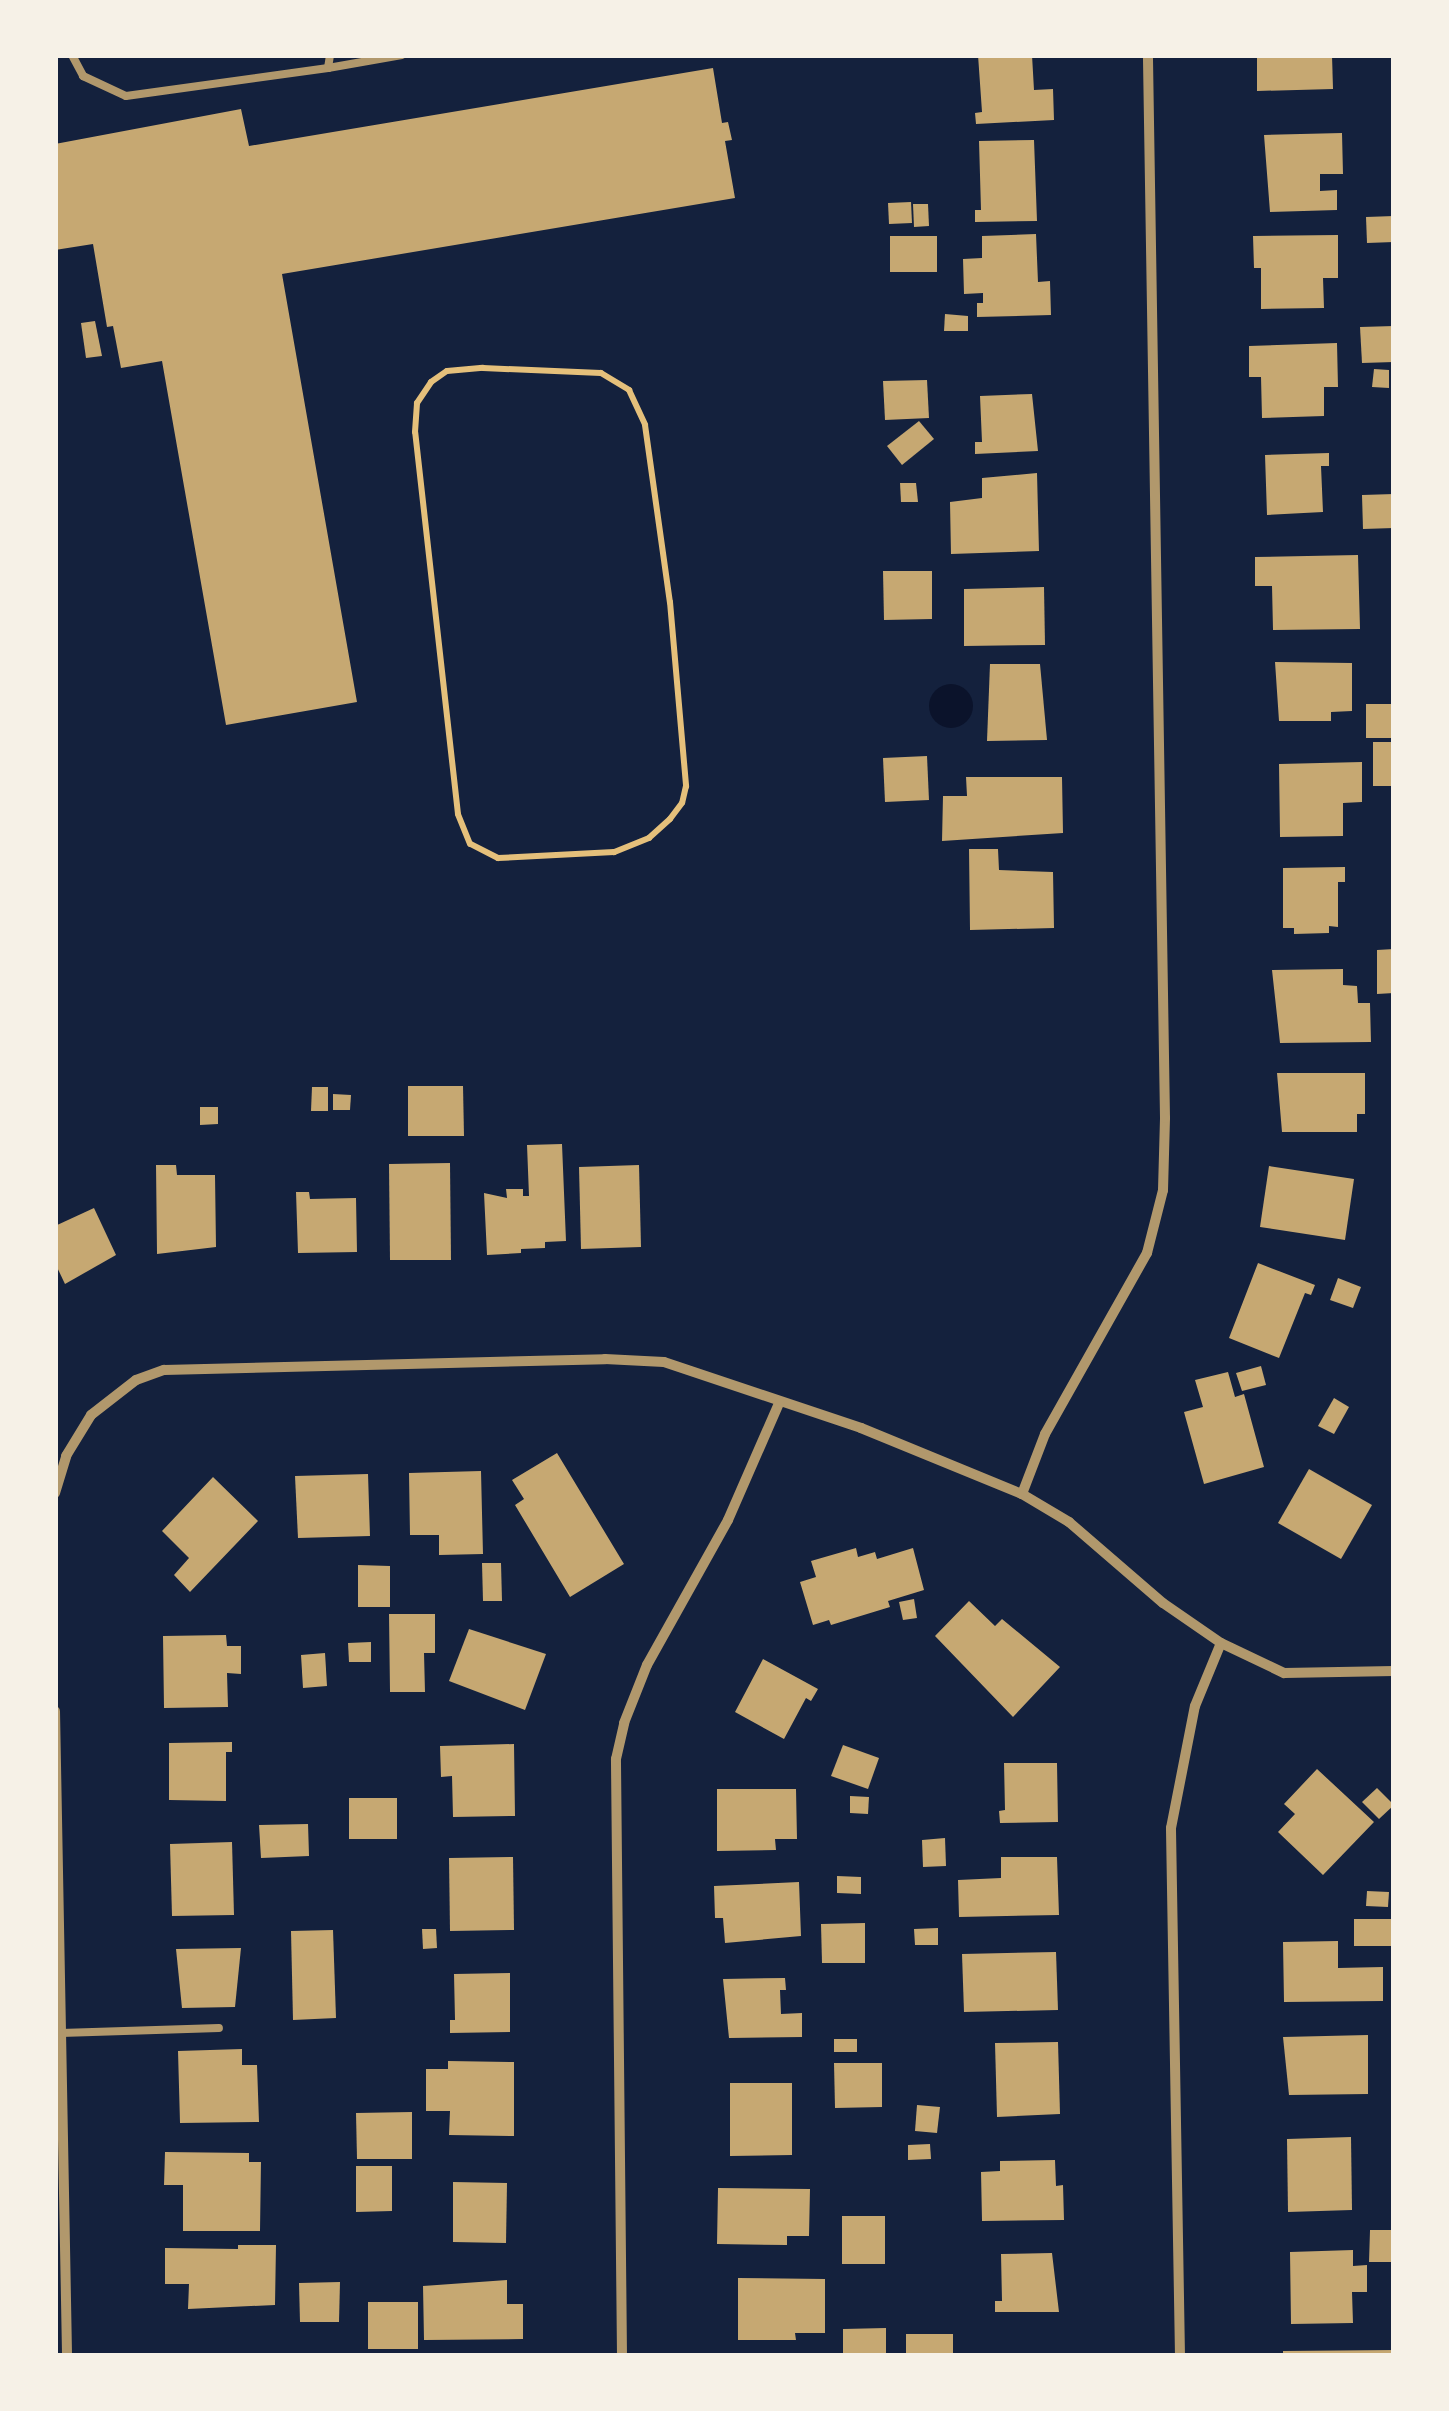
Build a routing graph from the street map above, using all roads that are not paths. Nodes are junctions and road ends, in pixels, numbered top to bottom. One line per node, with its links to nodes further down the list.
1 (72, 55): 5 (lane)
2 (330, 55): 5 (lane)
3 (402, 55): 5 (lane)
4 (1148, 55): 8 (street)
5 (328, 68)
6 (779, 1403): 7 (street); 8 (street); 15 (street)
7 (55, 1493)
8 (1022, 1494): 9 (street)
9 (1221, 1643): 10 (street); 16 (street)
10 (1394, 1671)
11 (55, 1711): 13 (street)
12 (220, 2028): 13 (lane)
13 (61, 2032): 14 (street)
14 (67, 2356)
15 (622, 2356)
16 (1180, 2356)

